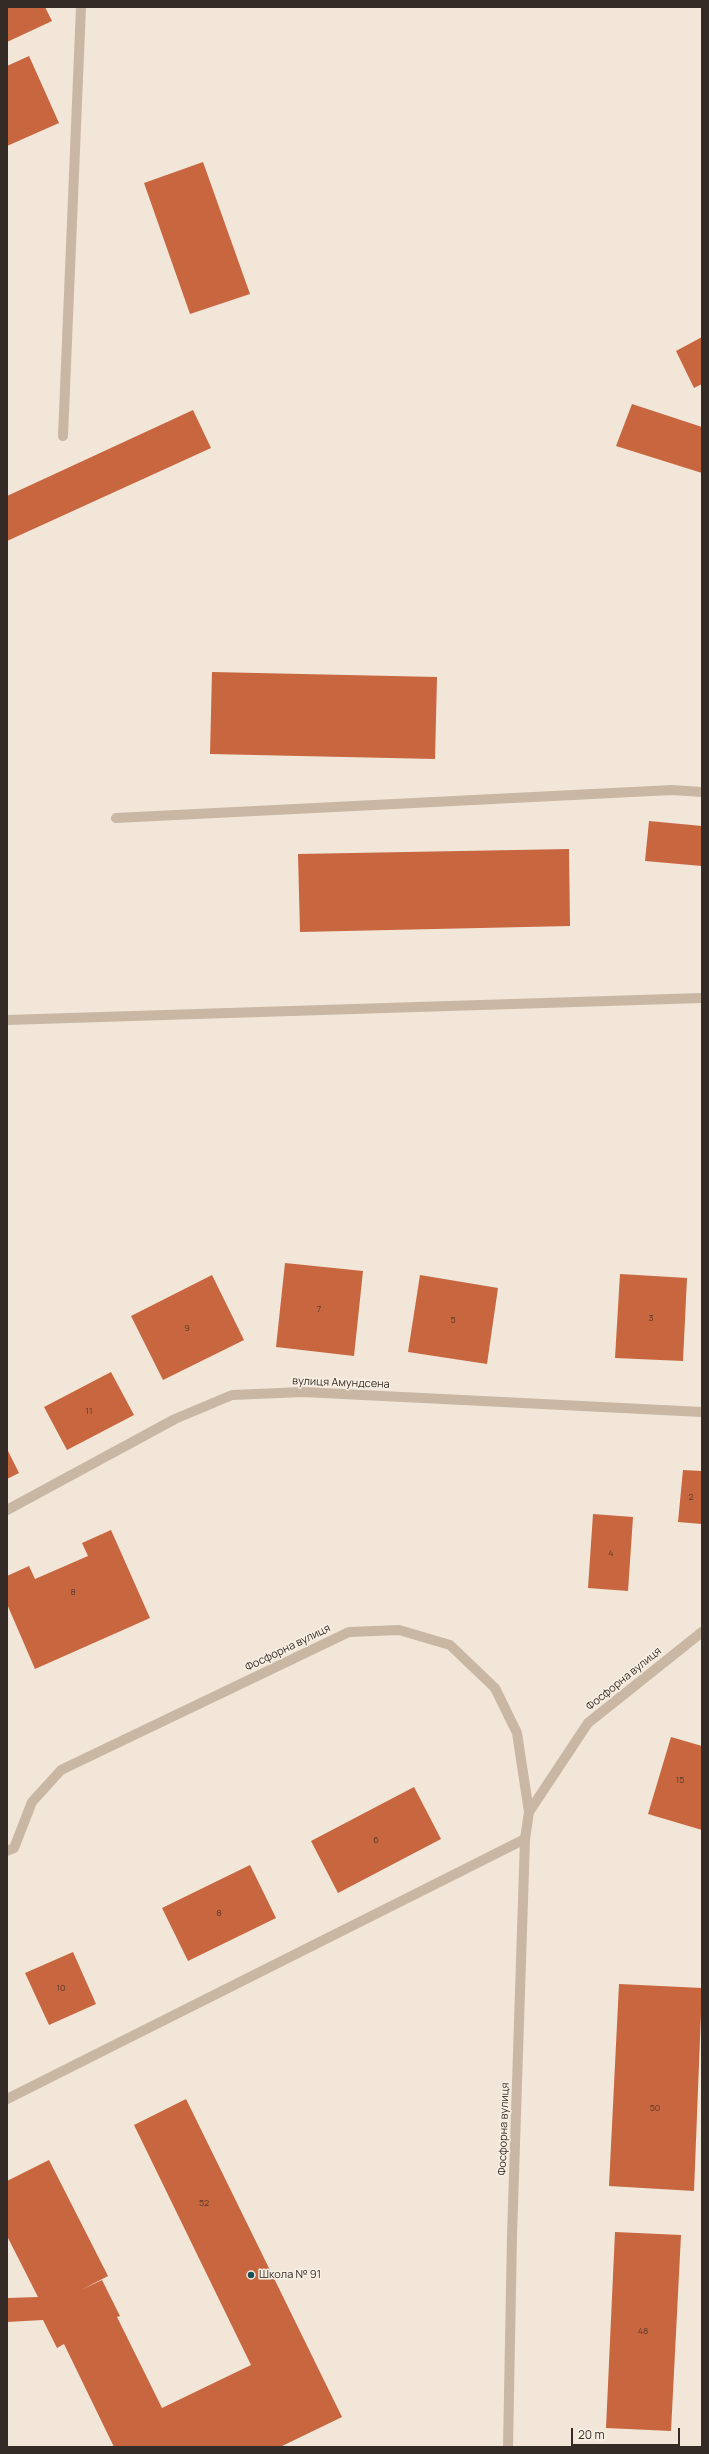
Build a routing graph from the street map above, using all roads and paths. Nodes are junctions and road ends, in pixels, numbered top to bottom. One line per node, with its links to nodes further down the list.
1 (81, 7): 2 (street)
2 (63, 436)
3 (702, 792): 4 (street)
4 (116, 818)
5 (702, 998): 6 (street)
6 (7, 1020)
7 (702, 1412): 8 (street, вулиця Амундсена)
8 (7, 1510)
9 (702, 1632): 10 (street, Фосфорна вулиця)
10 (529, 1812): 11 (street, Фосфорна вулиця); 12 (street, Фосфорна вулиця)
11 (525, 1839): 13 (street); 14 (street, Фосфорна вулиця)
12 (7, 1851)
13 (7, 2099)
14 (508, 2447)

